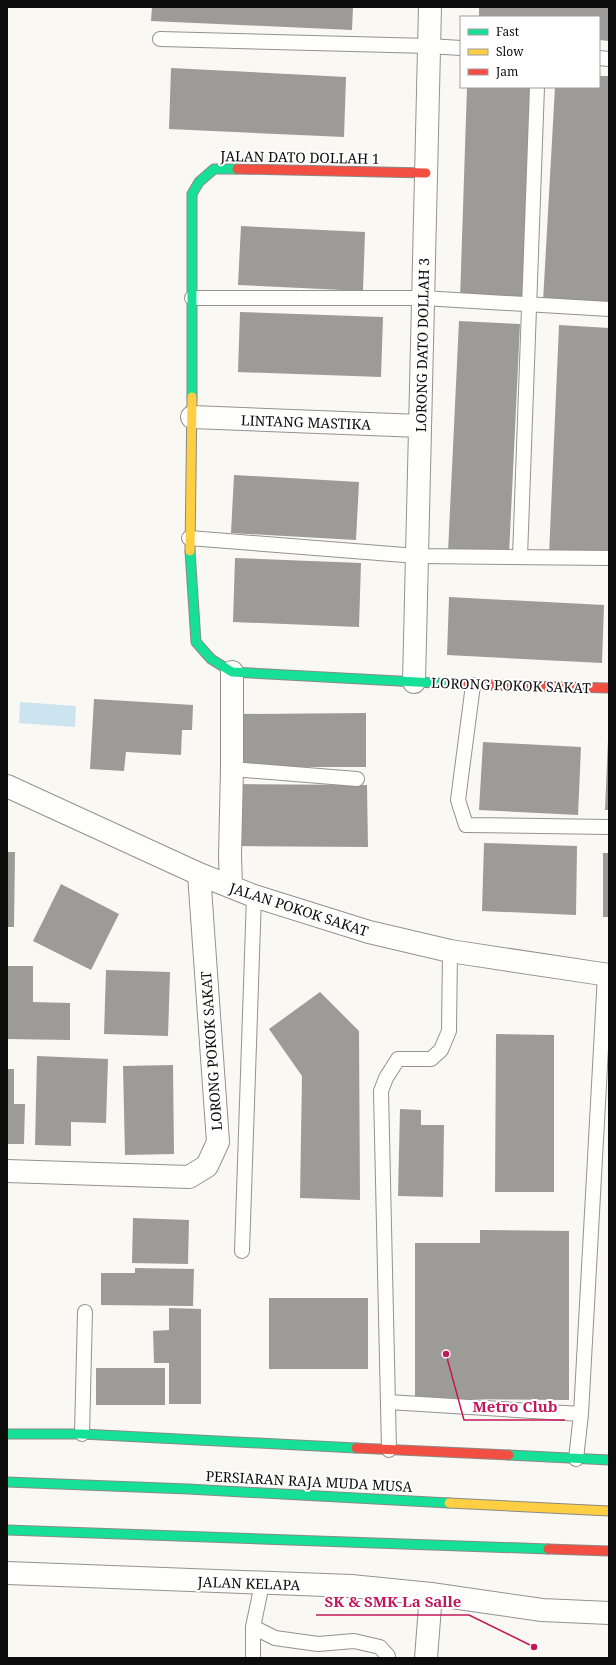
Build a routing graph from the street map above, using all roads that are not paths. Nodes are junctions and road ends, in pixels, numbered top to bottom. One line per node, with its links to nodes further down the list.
1 (430, 7): 3 (street, LORONG DATO DOLLAH 3)
2 (160, 39): 3 (lane)
3 (429, 46): 4 (lane); 6 (street, LORONG DATO DOLLAH 3)
4 (460, 48)
5 (537, 88): 9 (lane)
6 (426, 173): 7 (main road, JALAN DATO DOLLAH 1); 8 (street, LORONG DATO DOLLAH 3)
7 (192, 298): 8 (lane); 11 (main road, JALAN DATO DOLLAH 1)
8 (423, 298): 9 (lane); 12 (street, LORONG DATO DOLLAH 3)
9 (530, 305): 10 (lane); 15 (lane)
10 (609, 309)
11 (192, 417): 12 (street, LINTANG MASTIKA); 13 (main road, JALAN DATO DOLLAH 1)
12 (420, 426): 14 (street, LORONG DATO DOLLAH 3)
13 (189, 538): 14 (lane); 17 (main road, JALAN DATO DOLLAH 1)
14 (417, 556): 15 (lane); 18 (street, LORONG DATO DOLLAH 3)
15 (520, 557): 16 (lane)
16 (609, 558)
17 (232, 672): 18 (main road, LORONG POKOK SAKAT); 21 (street)
18 (414, 682): 19 (main road, LORONG POKOK SAKAT)
19 (473, 685): 20 (main road, LORONG POKOK SAKAT); 24 (lane)
20 (609, 688)
21 (232, 769): 22 (lane); 26 (street)
22 (357, 779)
23 (7, 786): 25 (street, JALAN POKOK SAKAT)
24 (609, 827)
25 (199, 874): 26 (street, JALAN POKOK SAKAT); 30 (street, LORONG POKOK SAKAT)
26 (232, 887): 27 (street, JALAN POKOK SAKAT)
27 (254, 896): 28 (street, JALAN POKOK SAKAT); 31 (lane)
28 (450, 951): 29 (street, JALAN POKOK SAKAT); 33 (lane)
29 (607, 975): 34 (lane)
30 (7, 1171)
31 (242, 1251)
32 (85, 1312): 36 (lane)
33 (388, 1402): 34 (lane); 37 (lane)
34 (581, 1414): 38 (lane)
35 (7, 1434): 36 (main road)
36 (82, 1434): 37 (main road)
37 (389, 1450): 38 (main road)
38 (576, 1459): 39 (main road)
39 (609, 1460)
40 (7, 1482): 41 (main road, PERSIARAN RAJA MUDA MUSA)
41 (609, 1511)
42 (7, 1530): 43 (main road)
43 (609, 1551)
44 (7, 1573): 45 (street, JALAN KELAPA)
45 (262, 1584): 46 (street, JALAN KELAPA); 48 (lane)
46 (430, 1594): 47 (street, JALAN KELAPA); 51 (street)
47 (609, 1613)
48 (253, 1627): 49 (lane); 50 (lane)
49 (253, 1658)
50 (388, 1658)
51 (426, 1658)

